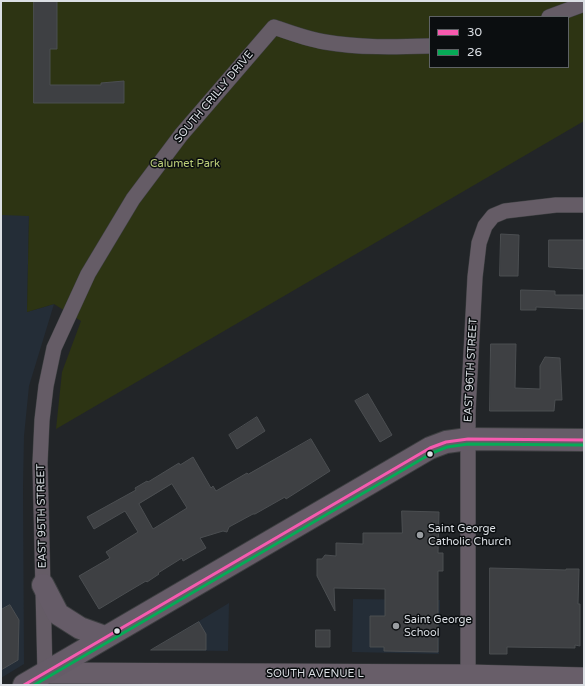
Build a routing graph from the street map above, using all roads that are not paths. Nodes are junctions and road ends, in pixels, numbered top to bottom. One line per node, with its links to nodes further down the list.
1 (584, 4): 2 (street)
2 (552, 16)
3 (429, 46): 5 (street, SOUTH CRILLY DRIVE)
4 (584, 205): 6 (street, EAST 96TH STREET)
5 (54, 348): 8 (street, EAST 95TH STREET)
6 (468, 439): 7 (main road); 9 (main road); 12 (street, EAST 96TH STREET)
7 (584, 440)
8 (43, 584): 9 (main road); 11 (street, EAST 95TH STREET)
9 (106, 638): 11 (main road)
10 (584, 678): 12 (street, SOUTH AVENUE L)
11 (45, 679): 12 (street, SOUTH AVENUE L); 13 (main road)
12 (468, 680)
13 (24, 685)

